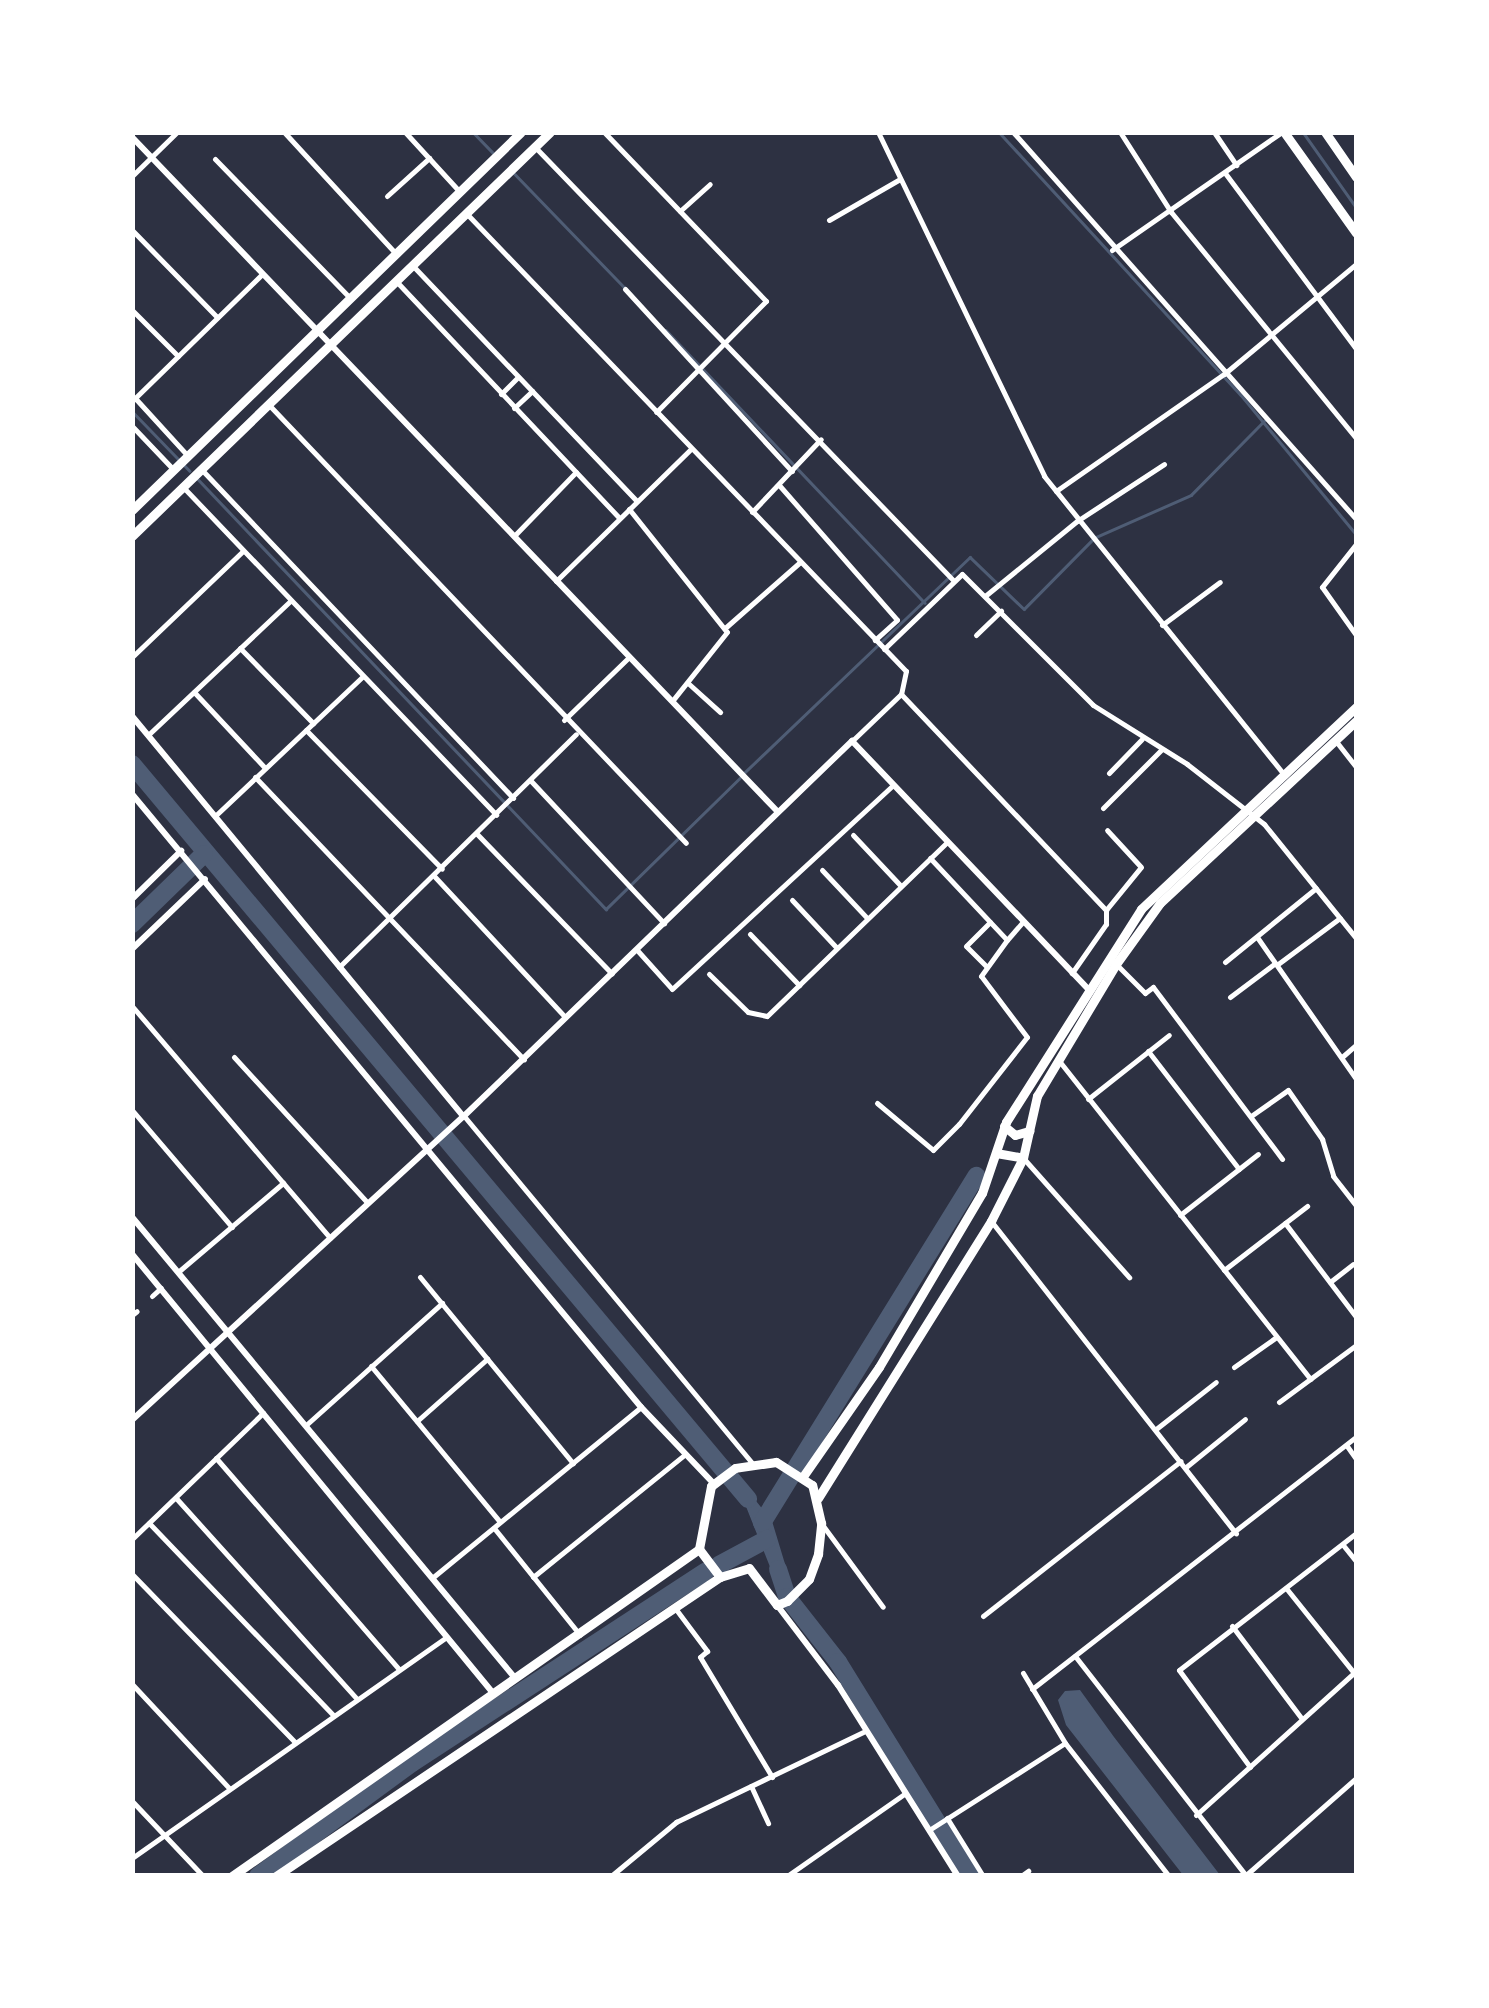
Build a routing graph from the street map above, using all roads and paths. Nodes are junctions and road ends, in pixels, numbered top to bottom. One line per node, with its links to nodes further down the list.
1 (177, 132): 15 (street)
2 (284, 132): 33 (street)
3 (405, 132): 16 (street)
4 (522, 132): 24 (main road)
5 (550, 132): 14 (main road)
6 (604, 132): 26 (street)
7 (878, 132): 22 (street)
8 (1013, 132): 32 (street)
9 (1120, 132): 27 (street)
10 (1214, 132): 18 (street)
11 (1283, 132): 18 (street); 31 (main road)
12 (1325, 132): 21 (main road)
13 (132, 137): 15 (street)
14 (534, 146): 28 (main road); 45 (street)
15 (152, 157): 20 (street); 36 (street)
16 (429, 158): 24 (street); 25 (street)
17 (215, 159): 39 (street)
18 (1236, 165): 19 (street)
19 (1225, 173): 27 (street); 40 (street)
20 (132, 176)
21 (1356, 177)
22 (900, 179): 29 (street); 69 (street)
23 (710, 184): 26 (street)
24 (460, 192): 33 (main road)
25 (387, 196)
26 (680, 211): 45 (street)
27 (1171, 212): 32 (street); 44 (street)
28 (466, 213): 35 (main road); 57 (street)
29 (829, 220)
30 (132, 230): 42 (street)
31 (1356, 233)
32 (1112, 250): 50 (street)
33 (396, 254): 39 (main road)
34 (1356, 264): 40 (street)
35 (412, 265): 37 (main road); 51 (street)
36 (264, 272): 42 (street); 43 (street)
37 (396, 281): 46 (main road); 53 (street)
38 (625, 288): 49 (street)
39 (350, 298): 43 (main road)
40 (1315, 299): 44 (street); 47 (street)
41 (132, 310): 48 (street)
42 (217, 317): 48 (street)
43 (319, 329): 46 (street); 62 (main road)
44 (1270, 336): 50 (street); 59 (street)
45 (725, 341): 49 (street); 60 (street)
46 (334, 344): 55 (main road); 78 (street)
47 (1356, 349)
48 (178, 356): 54 (street)
49 (702, 367): 57 (street); 65 (street)
50 (1222, 375): 69 (street); 76 (street)
51 (518, 377): 52 (street); 53 (street)
52 (532, 392): 56 (street); 70 (street)
53 (501, 394): 56 (street)
54 (133, 398): 62 (street)
55 (270, 406): 64 (main road); 104 (street)
56 (514, 408): 66 (street)
57 (656, 412): 61 (street)
58 (132, 426): 62 (street)
59 (1356, 438)
60 (821, 440): 65 (street); 82 (street)
61 (692, 449): 70 (street); 73 (street)
62 (180, 462): 72 (main road)
63 (1164, 464): 75 (street)
64 (202, 471): 68 (main road); 122 (street)
65 (792, 471): 67 (street)
66 (576, 472): 74 (street); 78 (street)
67 (779, 485): 73 (street); 92 (street)
68 (187, 486): 77 (main road); 80 (street)
69 (1056, 492): 75 (street)
70 (637, 501): 71 (street)
71 (629, 509): 74 (street); 89 (street)
72 (132, 510)
73 (752, 512): 81 (street)
74 (619, 518): 83 (street)
75 (1077, 520): 85 (street); 88 (street)
76 (1356, 520)
77 (132, 536)
78 (514, 536): 83 (street)
79 (1356, 544): 91 (street)
80 (243, 551): 86 (street); 94 (street)
81 (800, 562): 89 (street); 92 (street)
82 (950, 577): 85 (street); 92 (street)
83 (556, 581): 95 (street)
84 (1220, 582): 88 (street)
85 (986, 594): 87 (street)
86 (290, 601): 93 (street); 96 (street)
87 (1001, 611): 90 (street); 110 (street)
88 (1162, 626): 117 (street)
89 (725, 628): 97 (street)
90 (976, 634)
91 (1356, 636)
92 (880, 645): 99 (street)
93 (240, 648): 98 (street); 106 (street)
94 (132, 657)
95 (629, 657): 100 (street); 104 (street)
96 (362, 677): 106 (street); 125 (street)
97 (688, 684): 100 (street); 102 (street)
98 (194, 692): 109 (street); 115 (street)
99 (901, 694): 112 (street); 143 (street)
100 (673, 700): 124 (street)
101 (1356, 707): 117 (main road)
102 (720, 712)
103 (132, 716): 109 (street)
104 (564, 720): 108 (street)
105 (1356, 721): 111 (main road)
106 (313, 723): 107 (street)
107 (306, 730): 115 (street); 135 (street)
108 (577, 734): 119 (street); 131 (street)
109 (148, 735): 127 (street)
110 (1143, 738): 113 (street); 116 (street)
111 (1335, 740): 114 (street); 126 (main road)
112 (852, 741): 120 (street); 124 (street)
113 (1161, 749): 123 (street); 126 (street)
114 (1356, 767)
115 (265, 768): 118 (street)
116 (1109, 773)
117 (1284, 774): 126 (main road)
118 (256, 777): 127 (street); 146 (street)
119 (531, 781): 122 (street); 148 (street)
120 (892, 786): 132 (street); 156 (street)
121 (133, 795): 133 (street)
122 (512, 800): 125 (street)
123 (1103, 808)
124 (778, 812): 148 (street)
125 (496, 815): 129 (street)
126 (1250, 815): 140 (street); 158 (main road); 166 (main road)
127 (216, 816): 161 (street)
128 (1107, 830): 143 (street)
129 (477, 834): 135 (street); 162 (street)
130 (853, 836): 139 (street)
131 (686, 843)
132 (946, 843): 134 (street); 149 (street)
133 (183, 854): 138 (street); 141 (street)
134 (930, 858): 139 (street); 147 (street)
135 (442, 870): 137 (street)
136 (822, 870): 144 (street)
137 (434, 876): 146 (street); 169 (street)
138 (203, 877): 155 (street); 185 (street)
139 (900, 886): 144 (street)
140 (1316, 888): 145 (street); 151 (street)
141 (132, 898)
142 (792, 900): 154 (street)
143 (1106, 910): 164 (street)
144 (868, 918): 154 (street)
145 (1340, 918): 152 (street); 159 (street)
146 (391, 920): 161 (street); 175 (street)
147 (990, 922): 153 (street); 160 (street)
148 (664, 924): 156 (street)
149 (1022, 924): 153 (street); 164 (street)
150 (750, 934): 165 (street)
151 (1257, 937): 157 (street); 159 (street)
152 (1356, 938)
153 (1007, 940): 160 (street)
154 (836, 947): 165 (street)
155 (132, 949)
156 (637, 950): 162 (street)
157 (1225, 962)
158 (1116, 964): 166 (main road); 182 (street)
159 (1276, 964): 167 (street); 174 (street)
160 (986, 966): 179 (street)
161 (340, 967): 181 (street)
162 (612, 974): 169 (street)
163 (710, 974): 165 (street)
164 (1072, 974): 166 (street)
165 (799, 985)
166 (1091, 992): 176 (main road); 183 (main road)
167 (1230, 997)
168 (132, 1006): 191 (street)
169 (567, 1019): 175 (street)
170 (1169, 1035): 172 (street)
171 (1356, 1045): 174 (street)
172 (1148, 1051): 178 (street); 190 (street)
173 (234, 1057): 192 (street)
174 (1342, 1057): 177 (street)
175 (524, 1059): 181 (street)
176 (1058, 1060): 178 (street); 184 (main road)
177 (1356, 1079)
178 (1088, 1099): 195 (street)
179 (878, 1103)
180 (132, 1110): 199 (street)
181 (464, 1116): 185 (street); 239 (street)
182 (1251, 1117): 189 (street); 193 (street)
183 (1004, 1126): 184 (main road); 186 (main road)
184 (1029, 1131): 188 (main road)
185 (429, 1148): 192 (street); 226 (street)
186 (996, 1153): 188 (main road); 208 (main road)
187 (1258, 1154): 190 (street)
188 (1023, 1158): 197 (main road); 206 (street)
189 (1282, 1158)
190 (1239, 1169): 195 (street)
191 (284, 1183): 199 (street); 200 (street)
192 (368, 1203): 200 (street)
193 (1356, 1205)
194 (1307, 1206): 198 (street)
195 (1180, 1215): 203 (street)
196 (132, 1217): 204 (street)
197 (991, 1220): 210 (main road); 232 (street)
198 (1285, 1223): 203 (street); 207 (street)
199 (232, 1226): 204 (street)
200 (330, 1238): 216 (street)
201 (132, 1254): 209 (street)
202 (1353, 1264): 207 (street)
203 (1224, 1270): 217 (street)
204 (178, 1272): 216 (street)
205 (420, 1277): 213 (street)
206 (1128, 1277)
207 (1330, 1282): 215 (street)
208 (928, 1283): 210 (main road); 212 (main road)
209 (161, 1288): 211 (street); 219 (street)
210 (944, 1292): 214 (main road)
211 (152, 1296)
212 (919, 1297): 214 (main road); 241 (main road)
213 (442, 1304): 220 (street); 221 (street)
214 (936, 1306): 244 (main road)
215 (1356, 1318)
216 (228, 1330): 219 (street); 231 (street)
217 (1275, 1338): 222 (street); 223 (street)
218 (1356, 1345): 223 (street)
219 (209, 1346): 227 (street); 229 (street)
220 (488, 1359): 230 (street); 238 (street)
221 (371, 1366): 230 (street); 231 (street)
222 (1234, 1367)
223 (1310, 1379): 225 (street)
224 (1216, 1382): 232 (street)
225 (1279, 1402)
226 (641, 1407): 235 (street); 238 (street)
227 (264, 1413): 236 (street); 265 (street)
228 (1246, 1418): 240 (street)
229 (132, 1420)
230 (417, 1422): 247 (street)
231 (305, 1426): 257 (street)
232 (1156, 1429): 240 (street)
233 (1356, 1437): 234 (street)
234 (1346, 1446): 237 (street); 248 (street)
235 (684, 1455): 242 (street); 255 (street)
236 (216, 1458): 243 (street); 267 (street)
237 (1356, 1460)
238 (573, 1463): 247 (street)
239 (752, 1463): 241 (main road); 242 (main road)
240 (1183, 1464): 248 (street); 262 (street)
241 (797, 1470): 244 (main road)
242 (714, 1482): 252 (main road)
243 (176, 1498): 245 (street); 274 (street)
244 (818, 1498): 246 (main road)
245 (149, 1523): 250 (street); 275 (street)
246 (821, 1523): 259 (main road); 260 (street)
247 (497, 1525): 255 (street); 257 (street)
248 (1236, 1534): 266 (street)
249 (1356, 1534): 251 (street)
250 (132, 1539)
251 (1344, 1544): 253 (street); 258 (street)
252 (699, 1549): 256 (main road); 264 (main road)
253 (1356, 1560)
254 (132, 1574): 278 (street)
255 (533, 1577): 264 (street)
256 (720, 1577): 259 (main road); 261 (main road)
257 (432, 1578): 270 (street)
258 (1286, 1588): 263 (street); 268 (street)
259 (782, 1603): 277 (street)
260 (882, 1607)
261 (676, 1608): 281 (street); 293 (main road)
262 (983, 1616)
263 (1232, 1626): 276 (street); 280 (street)
264 (580, 1636): 270 (main road)
265 (446, 1637): 267 (street); 273 (street)
266 (1075, 1656): 272 (street); 287 (street)
267 (398, 1668): 274 (street)
268 (1355, 1672): 276 (street)
269 (1023, 1673): 272 (street)
270 (516, 1679): 273 (main road)
271 (132, 1684): 284 (street)
272 (1032, 1689): 279 (street)
273 (494, 1694): 297 (main road)
274 (356, 1698): 275 (street)
275 (333, 1715): 278 (street)
276 (1302, 1719): 280 (street)
277 (866, 1731): 281 (street); 285 (street)
278 (295, 1742): 284 (street)
279 (1064, 1743): 288 (street); 294 (street)
280 (1250, 1767): 287 (street)
281 (772, 1776): 283 (street)
282 (1356, 1778): 295 (street)
283 (751, 1786): 289 (street); 298 (street)
284 (230, 1788): 291 (street)
285 (904, 1794): 290 (street); 299 (street)
286 (132, 1801): 291 (street)
287 (1196, 1815): 295 (street)
288 (946, 1819): 290 (street); 301 (street)
289 (768, 1822)
290 (929, 1830): 300 (street)
291 (164, 1835): 292 (street); 296 (street)
292 (132, 1858)
293 (283, 1873)
294 (1168, 1875)
295 (1246, 1875)
296 (203, 1876)
297 (232, 1876)
298 (611, 1876)
299 (787, 1876)
300 (958, 1876)
301 (983, 1876)

